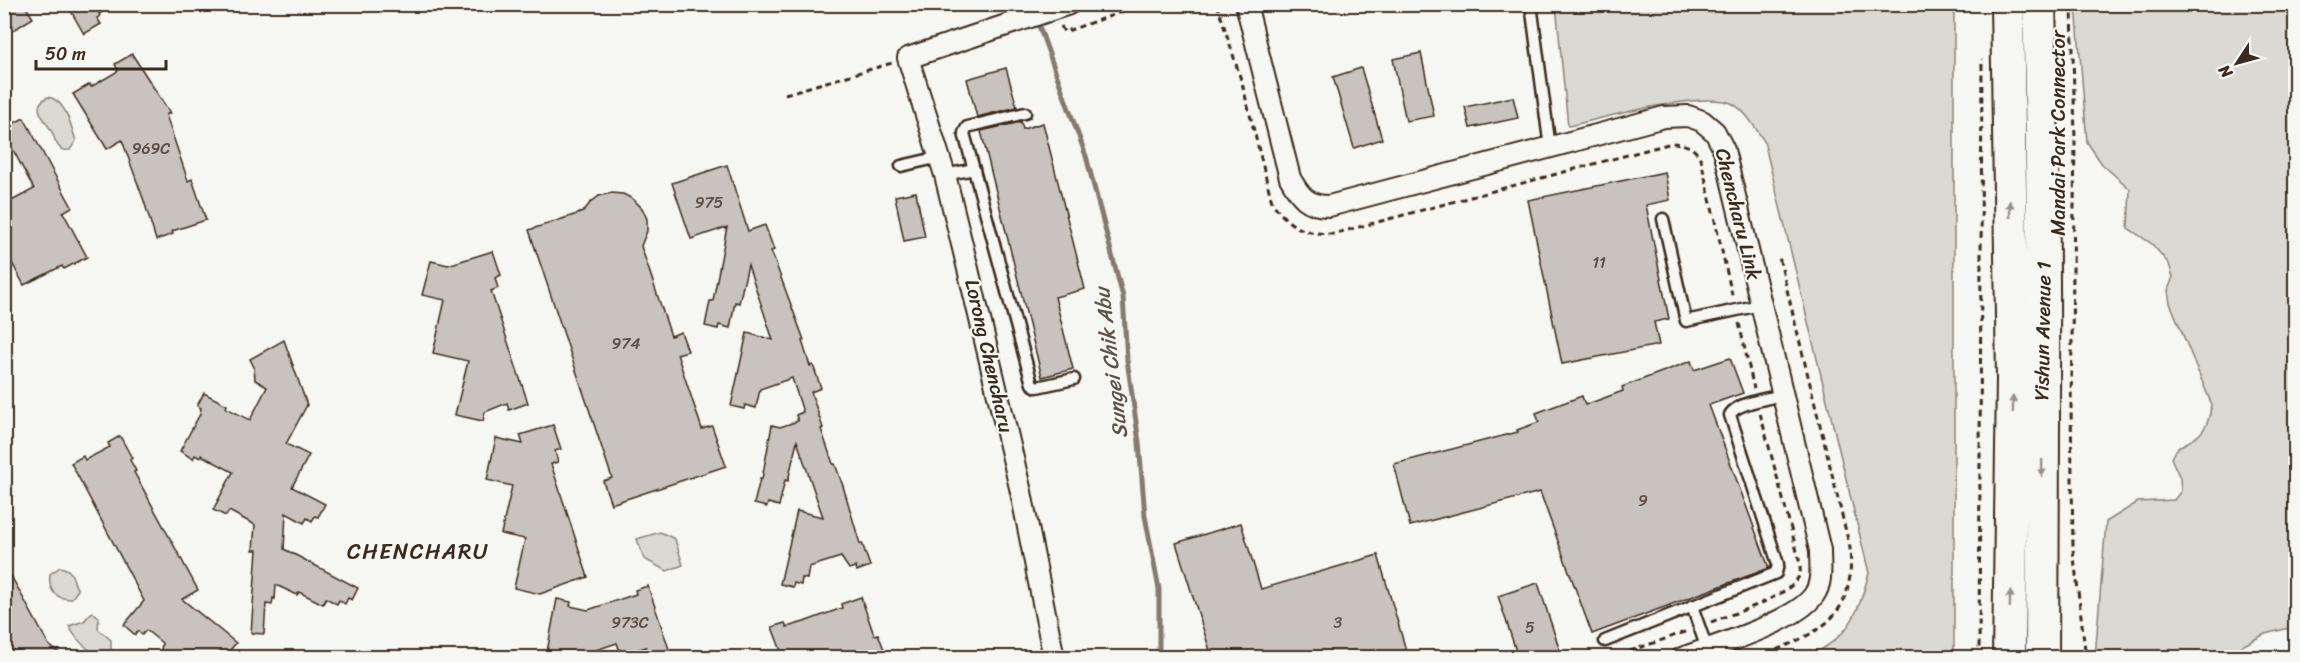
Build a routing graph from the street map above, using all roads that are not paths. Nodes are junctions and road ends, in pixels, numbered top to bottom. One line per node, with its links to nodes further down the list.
1 (1246, 4): 7 (street, Chencharu Link)
2 (1530, 4): 7 (lane)
3 (2007, 4): 21 (main road, Yishun Avenue 1, one-way to 3)
4 (2039, 4): 18 (main road, Yishun Avenue 1, one-way to 18)
5 (1060, 13): 9 (street, Lorong Chencharu)
6 (1025, 113): 10 (lane)
7 (1550, 148): 12 (street, Chencharu Link)
8 (901, 166): 9 (lane)
9 (942, 166): 10 (lane); 19 (street, Lorong Chencharu)
10 (974, 169): 13 (lane)
11 (1663, 219): 12 (lane)
12 (1760, 305): 14 (street, Chencharu Link)
13 (1074, 379)
14 (1783, 394): 15 (lane); 17 (street, Chencharu Link)
15 (1692, 606): 16 (lane); 17 (lane)
16 (1605, 641)
17 (1707, 649): 20 (street, Chencharu Link)
18 (2044, 650)
19 (1054, 657)
20 (1682, 657)
21 (2009, 657)

